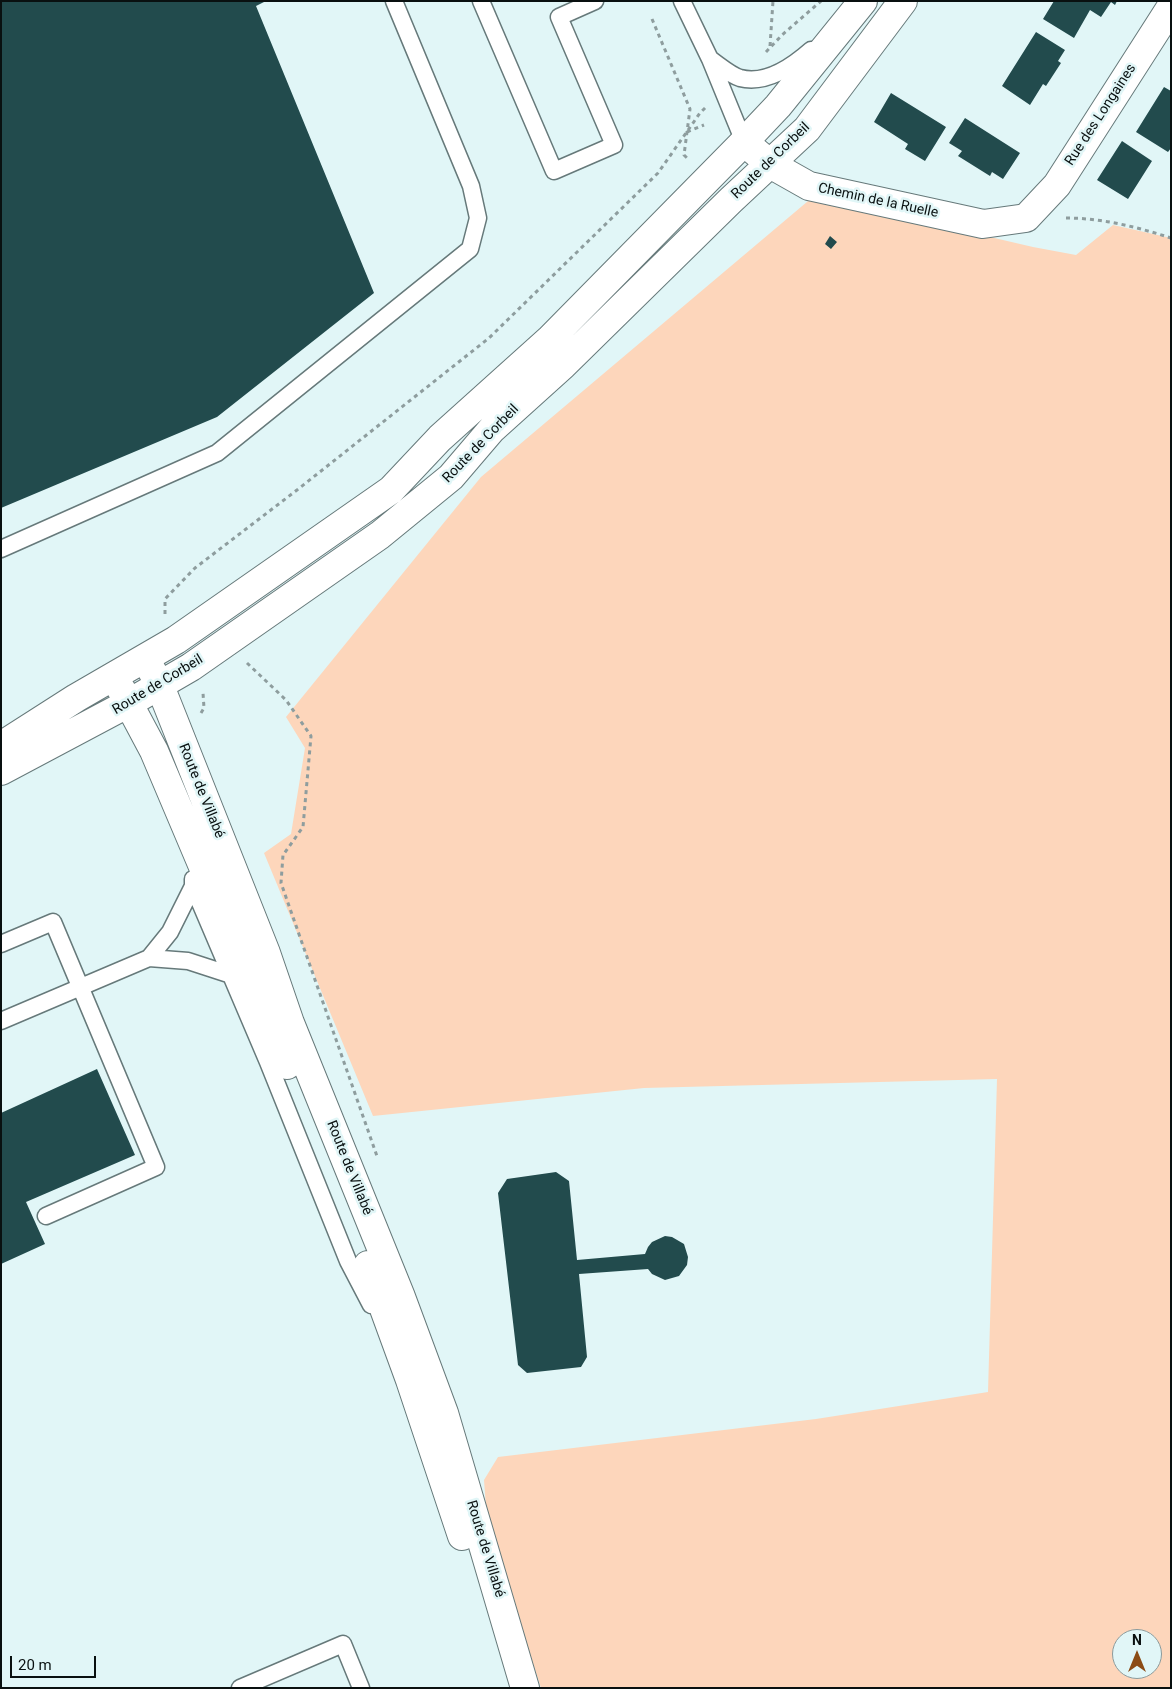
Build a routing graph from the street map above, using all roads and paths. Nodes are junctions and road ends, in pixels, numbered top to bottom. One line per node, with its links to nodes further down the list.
1 (394, 1): 23 (lane)
2 (480, 1): 3 (lane)
3 (595, 1)
4 (682, 1): 14 (lane)
5 (773, 1): 11 (path)
6 (821, 1): 11 (path)
7 (903, 1): 19 (street, Route de Corbeil)
8 (858, 6): 14 (lane); 18 (street, Route de Corbeil)
9 (1171, 7): 21 (street, Rue des Longaines)
10 (652, 20): 17 (path)
11 (770, 47): 12 (path); 13 (path)
12 (769, 54)
13 (761, 58)
14 (710, 59): 18 (lane)
15 (700, 113): 17 (path)
16 (704, 125): 17 (path)
17 (686, 132): 20 (path); 24 (path)
18 (744, 142): 19 (street, Chemin de la Ruelle); 24 (street, Route de Corbeil)
19 (770, 164): 21 (street, Chemin de la Ruelle); 28 (street, Route de Corbeil)
20 (693, 165)
21 (1026, 218): 22 (path)
22 (1171, 238)
23 (1, 549)
24 (176, 640): 25 (street, Route de Corbeil)
25 (145, 658): 27 (street, Route de Corbeil); 28 (street, Route de Villabé)
26 (245, 662): 39 (path)
27 (114, 676): 29 (street, Route de Villabé); 30 (street, Route de Corbeil)
28 (160, 686): 29 (street, Route de Corbeil); 45 (street, Route de Villabé)
29 (129, 703): 31 (street, Route de Corbeil); 32 (street, Route de Villabé)
30 (1, 746)
31 (1, 771)
32 (194, 844): 33 (lane); 41 (street, Route de Villabé)
33 (193, 886): 35 (lane); 36 (lane)
34 (1, 944): 37 (lane)
35 (149, 958): 36 (lane); 37 (lane)
36 (231, 975): 41 (lane)
37 (80, 988): 38 (lane); 40 (lane)
38 (1, 1020)
39 (379, 1162)
40 (46, 1216)
41 (410, 1380): 44 (street, Route de Villabé)
42 (240, 1688): 43 (lane)
43 (361, 1688)
44 (506, 1688)
45 (525, 1688)

